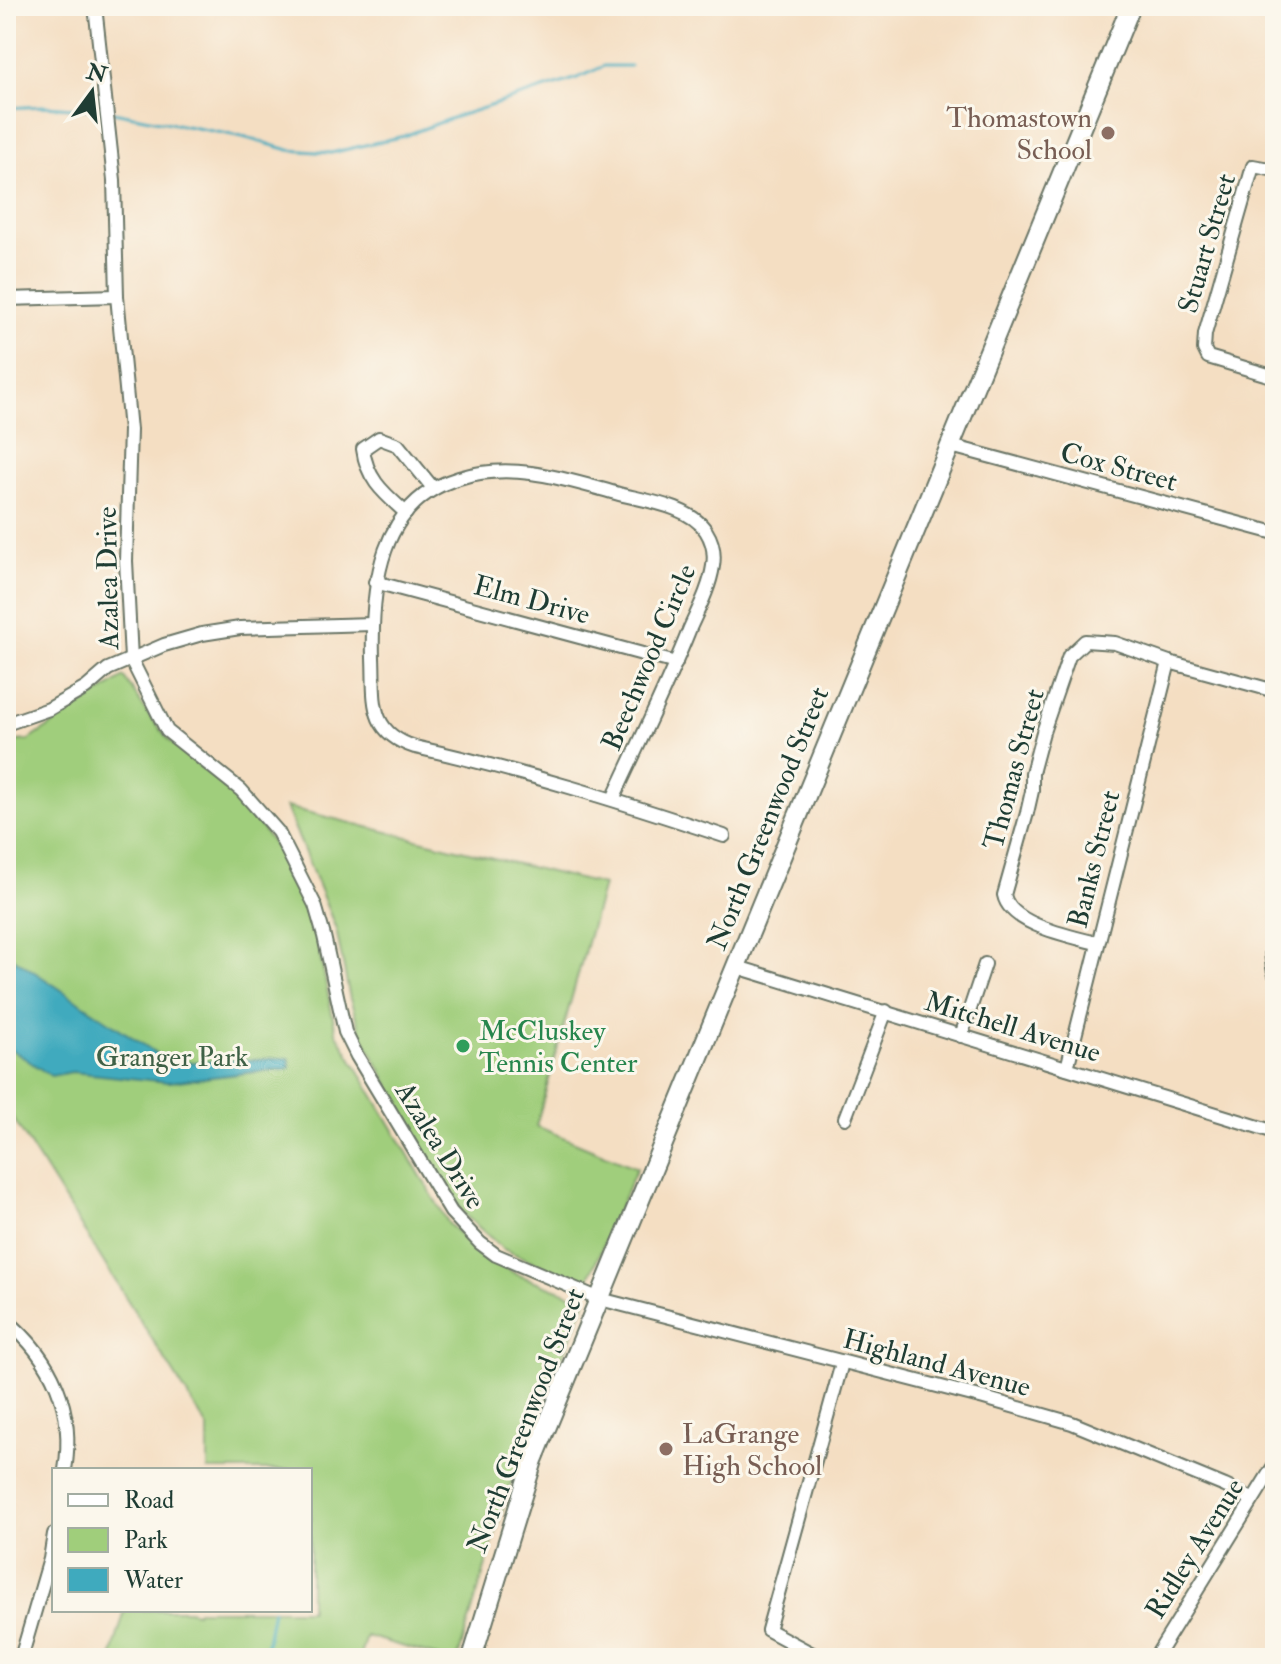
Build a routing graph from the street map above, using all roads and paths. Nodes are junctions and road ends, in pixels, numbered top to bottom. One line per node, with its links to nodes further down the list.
1 (95, 6): 4 (street, Azalea Drive)
2 (1131, 6): 7 (main road, North Greenwood Street)
3 (1275, 170): 6 (street, Stuart Street)
4 (117, 296): 5 (street); 13 (street, Azalea Drive)
5 (6, 299)
6 (1275, 377)
7 (951, 446): 10 (street, Cox Street); 23 (main road, North Greenwood Street)
8 (433, 488): 9 (street, Beechwood Circle); 9 (street); 15 (street, Beechwood Circle)
9 (406, 513): 11 (street, Beechwood Circle)
10 (1275, 533)
11 (375, 582): 12 (street, Beechwood Circle); 15 (street, Elm Drive)
12 (372, 624): 13 (street); 18 (street, Beechwood Circle)
13 (131, 659): 17 (street); 30 (street, Azalea Drive)
14 (1169, 662): 16 (street); 21 (street, Banks Street); 21 (street, Thomas Street)
15 (676, 663): 18 (street, Beechwood Circle)
16 (1275, 691)
17 (6, 724)
18 (613, 799): 19 (street, Beechwood Circle)
19 (724, 836)
20 (1275, 906): 24 (street)
21 (1096, 943): 27 (street, Banks Street)
22 (985, 964): 26 (street)
23 (737, 967): 25 (street, Mitchell Avenue); 30 (main road, North Greenwood Street)
24 (1275, 975)
25 (886, 1011): 26 (street, Mitchell Avenue); 28 (street)
26 (961, 1036): 27 (street, Mitchell Avenue)
27 (1067, 1068): 29 (street, Mitchell Avenue)
28 (845, 1118)
29 (1275, 1132)
30 (600, 1299): 32 (street, Highland Avenue); 38 (main road, North Greenwood Street)
31 (6, 1320): 34 (street)
32 (842, 1363): 35 (street, Highland Avenue); 39 (street)
33 (1275, 1464): 35 (street, Ridley Avenue)
34 (65, 1468)
35 (1252, 1499): 40 (street, Ridley Avenue)
36 (52, 1546): 37 (street)
37 (21, 1658)
38 (472, 1658)
39 (820, 1658)
40 (1155, 1658)

